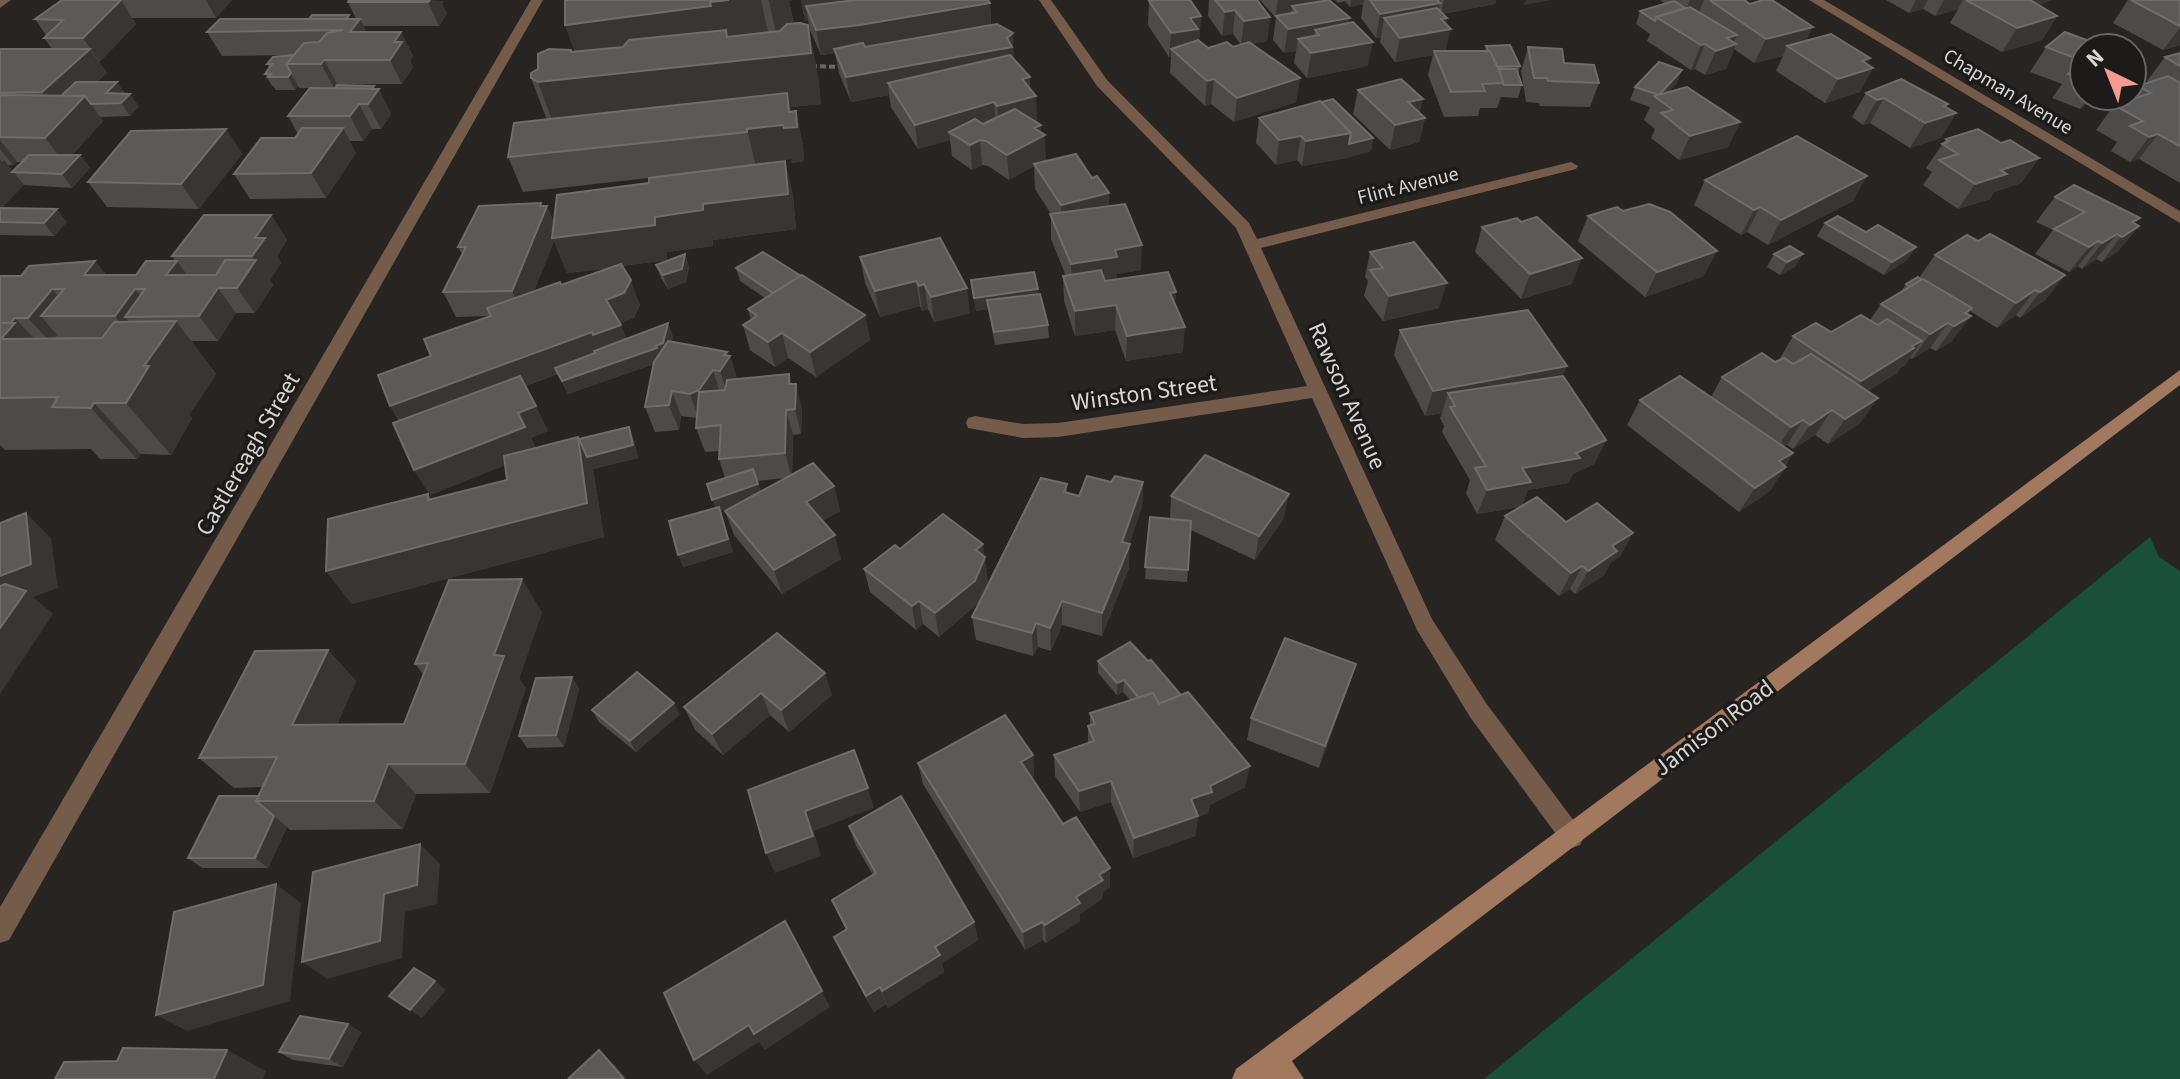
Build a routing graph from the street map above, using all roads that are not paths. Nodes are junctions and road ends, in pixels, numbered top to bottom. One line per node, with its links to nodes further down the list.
1 (5, 0): 5 (street)
2 (537, 0): 13 (street, Castlereagh Street)
3 (1815, 0): 7 (street, Chapman Avenue)
4 (1049, 1): 8 (street, Rawson Avenue)
5 (0, 4)
6 (1571, 166): 8 (street, Flint Avenue)
7 (2180, 218)
8 (1254, 245): 10 (street, Rawson Avenue)
9 (2180, 376): 12 (main road, Jamison Road)
10 (1319, 391): 11 (street, Winston Street); 12 (street, Rawson Avenue)
11 (975, 423)
12 (1572, 837): 14 (main road, Jamison Road)
13 (0, 931)
14 (1281, 1069): 15 (main road, Jamison Road)
15 (1246, 1079)

